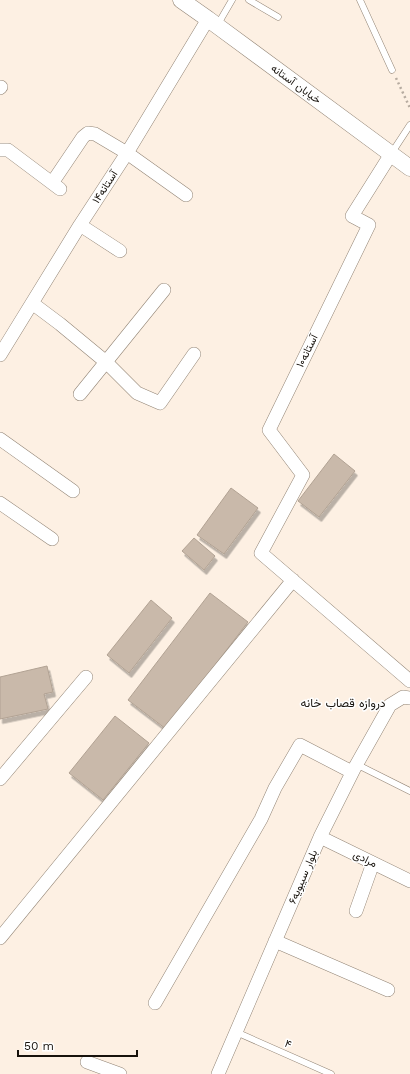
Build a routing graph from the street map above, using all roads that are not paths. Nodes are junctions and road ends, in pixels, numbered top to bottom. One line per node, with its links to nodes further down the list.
1 (182, 0): 6 (street, خیابان آستانه)
2 (232, 0): 6 (lane)
3 (249, 0): 5 (lane)
4 (360, 0): 7 (lane)
5 (278, 17)
6 (213, 22): 10 (street, آستانه۱۴); 11 (street, خیابان آستانه)
7 (392, 70)
8 (410, 125): 11 (lane)
9 (0, 150): 10 (street)
10 (127, 153): 13 (street); 14 (street, آستانه۱۴)
11 (391, 154): 12 (street, خیابان آستانه); 26 (street, آستانه۱۰)
12 (410, 168)
13 (186, 195)
14 (80, 225): 15 (street); 17 (street, آستانه۱۴)
15 (120, 251)
16 (164, 290): 20 (street)
17 (32, 303): 19 (street, آستانه۱۴); 20 (street)
18 (194, 354): 20 (street)
19 (0, 355)
20 (106, 362): 21 (street)
21 (80, 394)
22 (0, 440): 23 (street)
23 (73, 491)
24 (0, 503): 25 (street)
25 (52, 539)
26 (293, 580): 28 (street); 37 (street)
27 (86, 677): 31 (street)
28 (410, 681)
29 (410, 698): 30 (street, ۶بلوار سیبویه)
30 (354, 768): 32 (lane); 33 (street, ۶بلوار سیبویه); 40 (street)
31 (0, 780)
32 (410, 791)
33 (320, 837): 34 (street, مرادی); 38 (street, ۶بلوار سیبویه)
34 (373, 863): 35 (street, مرادی); 36 (street)
35 (410, 881)
36 (356, 911)
37 (0, 938)
38 (275, 941): 39 (street); 41 (street, ۶بلوار سیبویه)
39 (388, 990)
40 (155, 1003)
41 (236, 1032): 44 (street, ۶بلوار سیبویه); 45 (lane, ۴)
42 (87, 1062): 43 (street)
43 (120, 1074)
44 (218, 1074)
45 (331, 1074)

